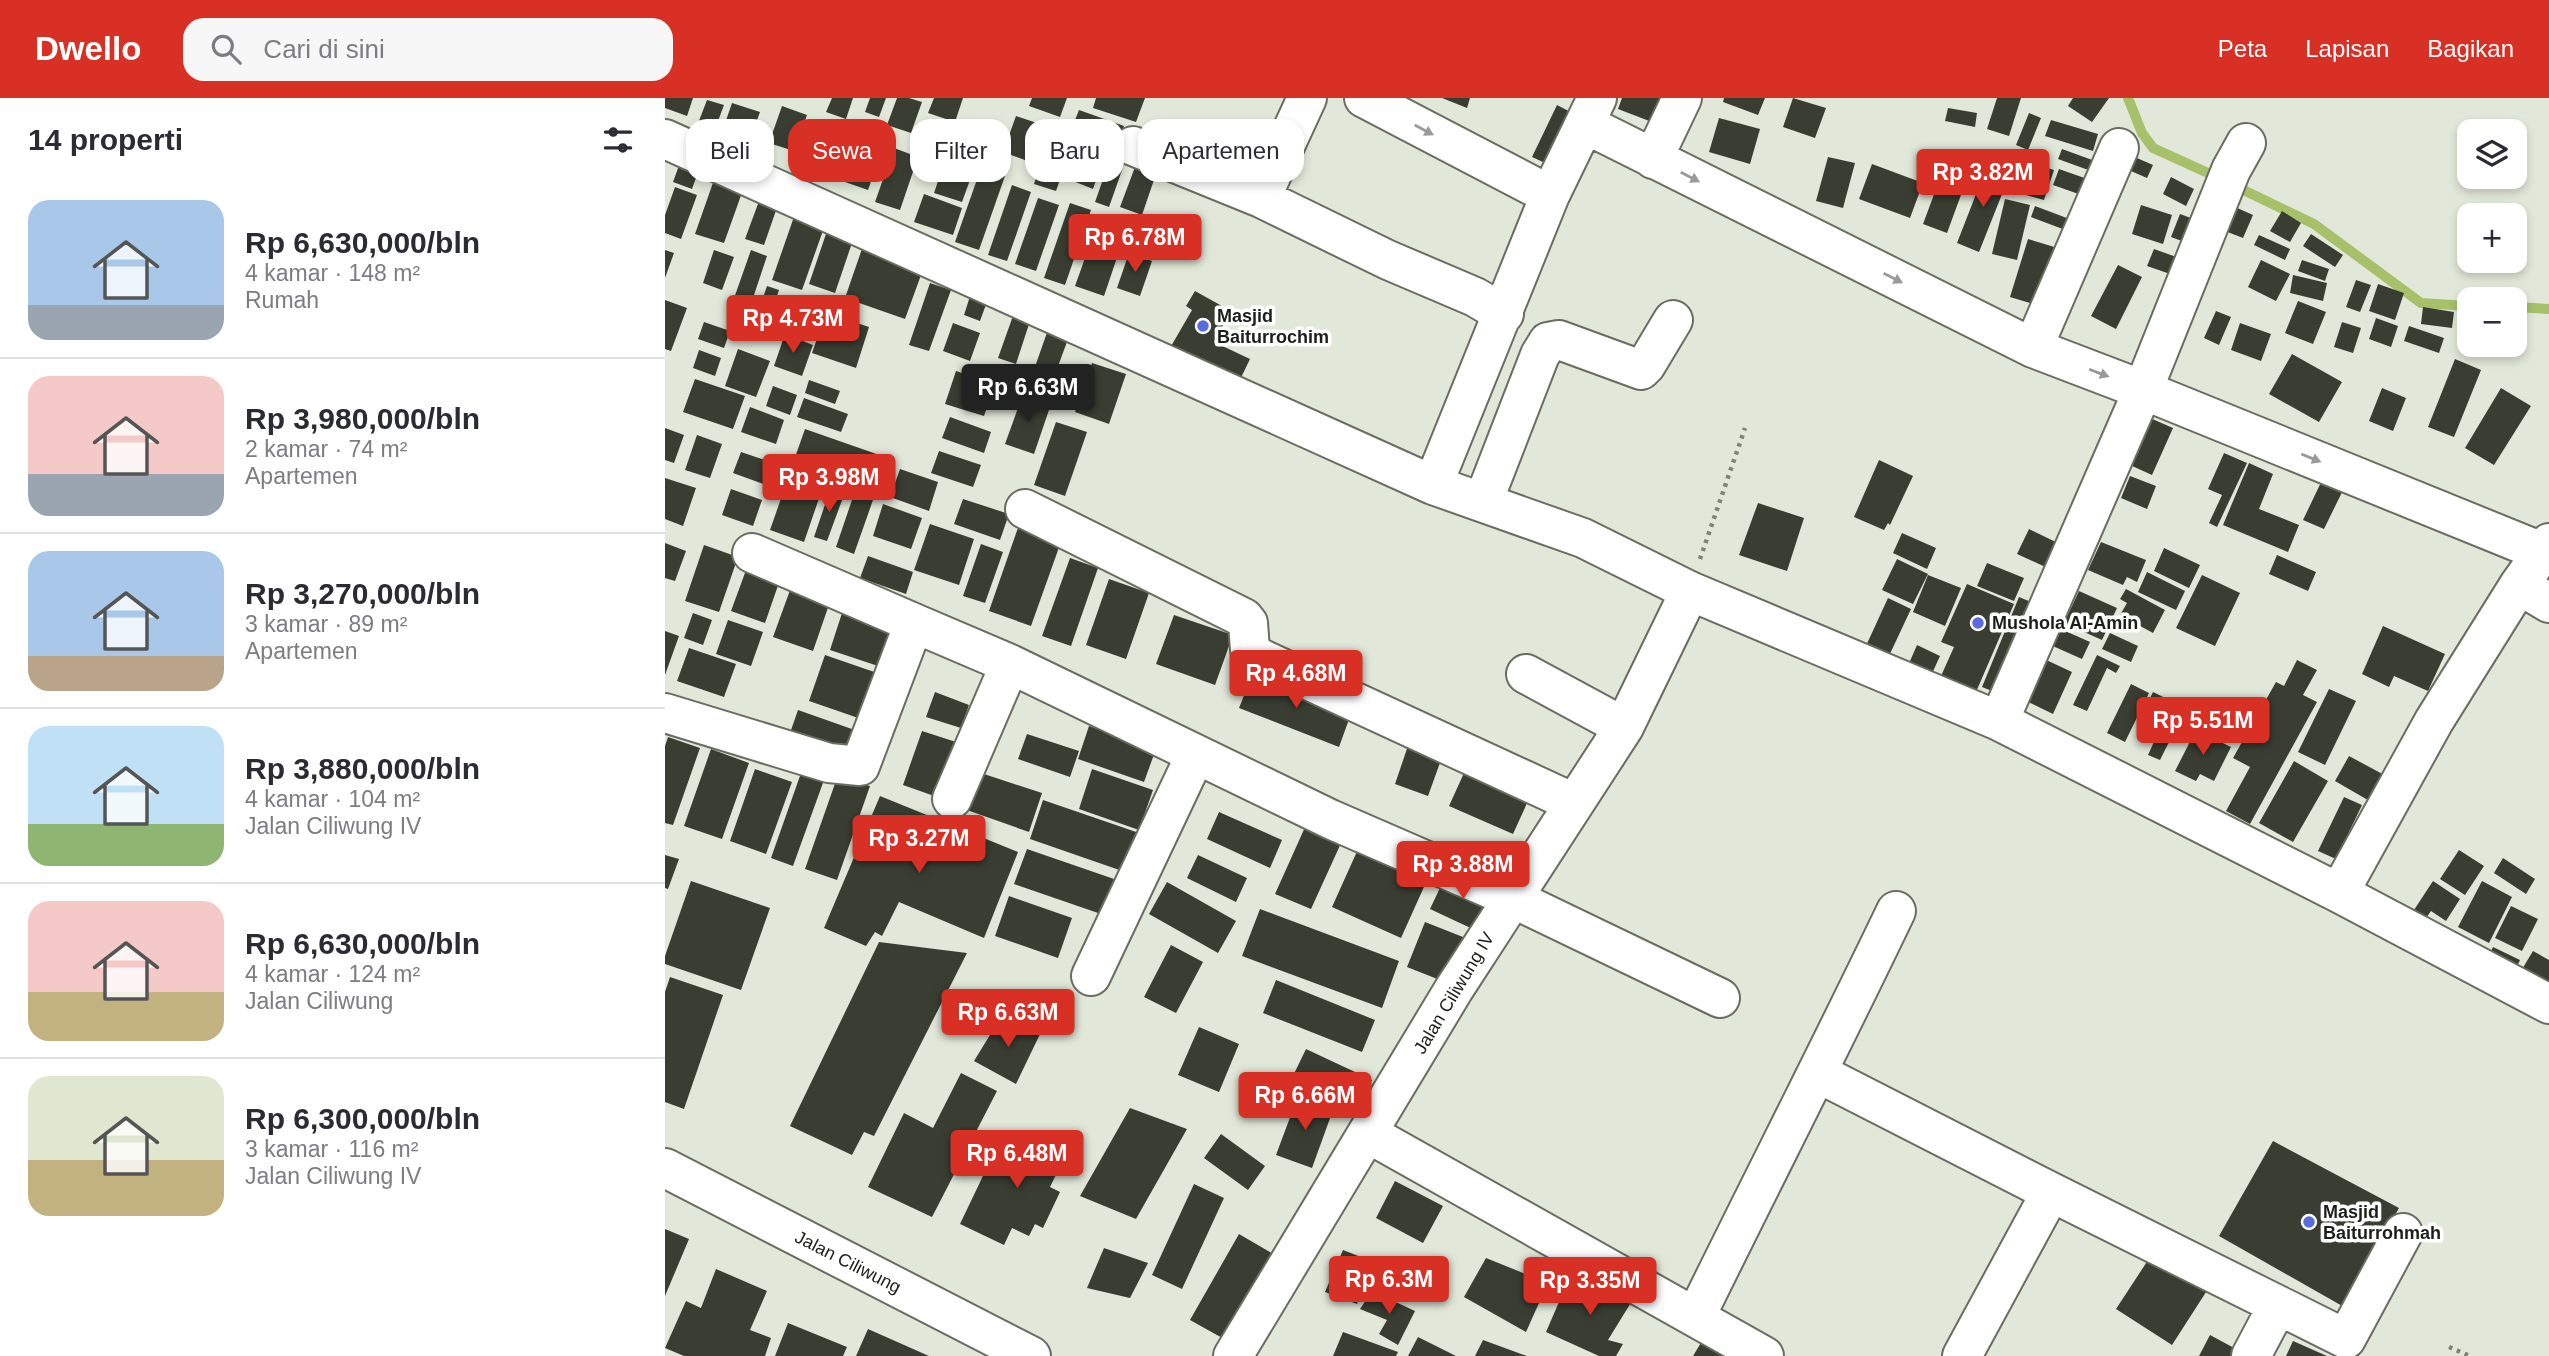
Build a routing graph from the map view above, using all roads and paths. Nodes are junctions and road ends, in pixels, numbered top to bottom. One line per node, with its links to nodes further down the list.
1 (1307, 98): 11 (street)
2 (1364, 98): 10 (street, one-way to 10)
3 (1682, 98): 8 (street)
4 (1591, 111): 8 (street); 10 (street)
5 (665, 139): 17 (street)
6 (1133, 146): 11 (street)
7 (2119, 148): 14 (street)
8 (1654, 159): 14 (street, one-way to 14)
9 (2233, 169): 15 (street)
10 (1551, 195): 12 (street)
11 (1261, 198): 12 (street)
12 (1504, 314): 17 (street)
13 (1673, 320): 18 (street)
14 (2033, 348): 15 (street, one-way to 15)
15 (2143, 390): 20 (street, one-way to 20); 28 (street)
16 (1745, 428): 22 (path)
17 (1433, 485): 18 (street)
18 (1483, 502): 22 (street)
19 (1025, 509): 32 (street)
20 (2545, 548): 23 (street)
21 (751, 553): 24 (street)
22 (1690, 591): 28 (street); 29 (street, Jalan Ciliwung IV)
23 (2534, 594): 33 (street)
24 (914, 623): 25 (street); 27 (street)
25 (1010, 664): 30 (street); 31 (street)
26 (1525, 674): 29 (street)
27 (665, 713)
28 (1999, 721): 33 (street)
29 (1624, 727): 32 (street, Jalan Ciliwung IV)
30 (1195, 756): 34 (street); 36 (street)
31 (952, 799)
32 (1574, 803): 34 (street, Jalan Ciliwung IV)
33 (2339, 892): 38 (street)
34 (1512, 898): 37 (street); 40 (street, Jalan Ciliwung IV)
35 (1896, 911): 39 (street)
36 (1091, 976)
37 (1720, 998)
38 (2549, 1004)
39 (1818, 1073): 42 (street); 45 (street)
40 (1369, 1134): 45 (street); 48 (street, Jalan Ciliwung IV)
41 (665, 1168): 47 (street, Jalan Ciliwung)
42 (2051, 1192): 44 (street); 50 (street)
43 (2403, 1233): 44 (street)
44 (2278, 1305): 51 (street)
45 (1696, 1316): 49 (street)
46 (2449, 1347): 52 (path)
47 (1031, 1356)
48 (1233, 1356)
49 (1763, 1356)
50 (1962, 1356)
51 (2251, 1356)
52 (2470, 1356)

